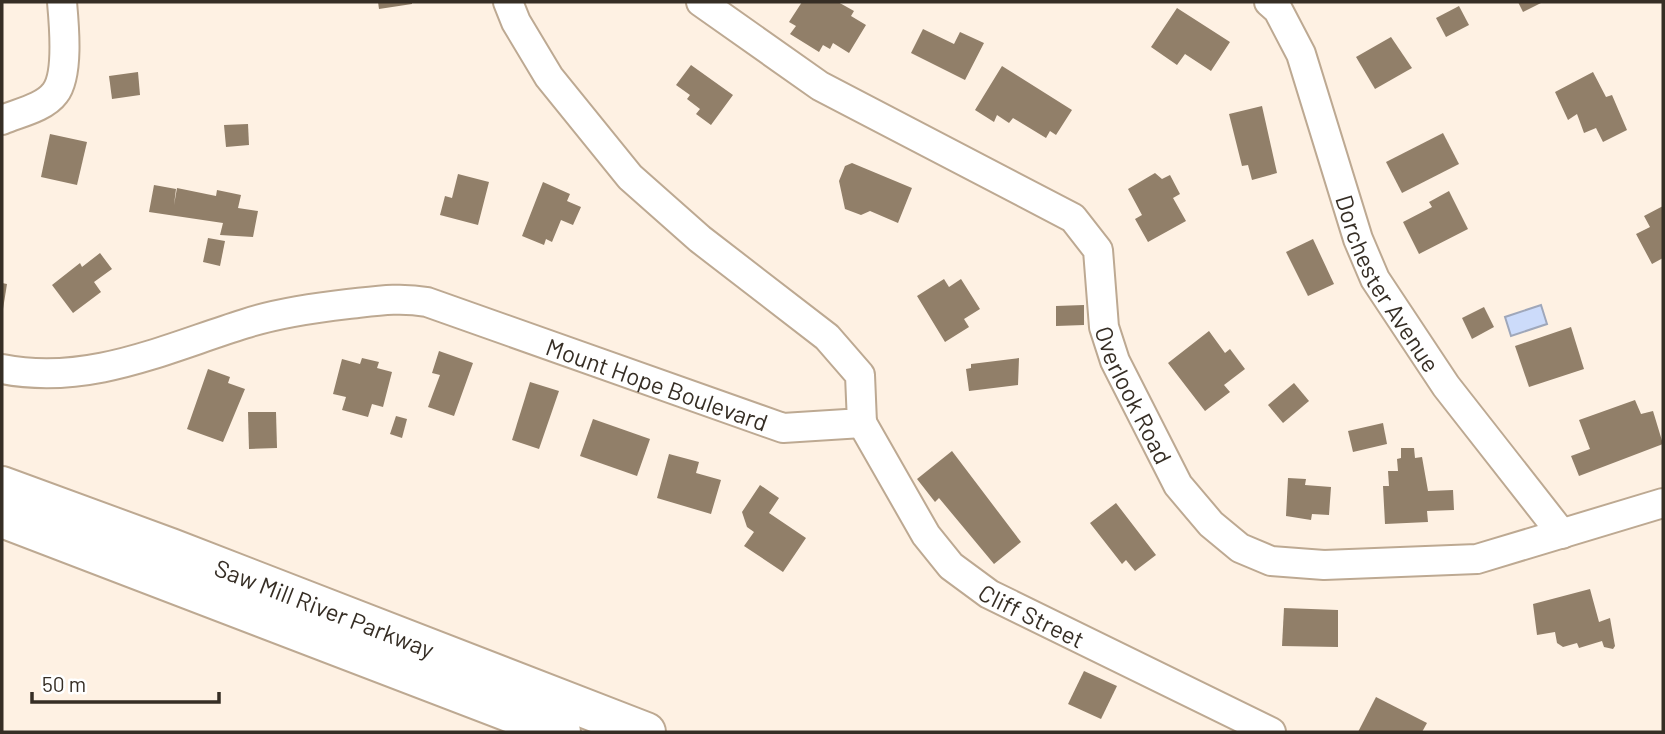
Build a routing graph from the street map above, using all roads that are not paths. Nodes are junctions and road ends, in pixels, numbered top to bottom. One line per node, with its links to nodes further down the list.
1 (62, 2): 5 (street)
2 (508, 2): 7 (street)
3 (701, 2): 11 (street, Overlook Road)
4 (1269, 2): 11 (street, Dorchester Avenue)
5 (2, 120)
6 (2, 369): 7 (street, Mount Hope Boulevard)
7 (862, 423): 14 (street, Cliff Street)
8 (2, 486): 13 (highway, Saw Mill River Parkway)
9 (1663, 503): 11 (street, Overlook Road)
10 (2, 517): 12 (highway, Saw Mill River Parkway)
11 (1562, 534)
12 (561, 732)
13 (646, 732)
14 (1271, 732)

